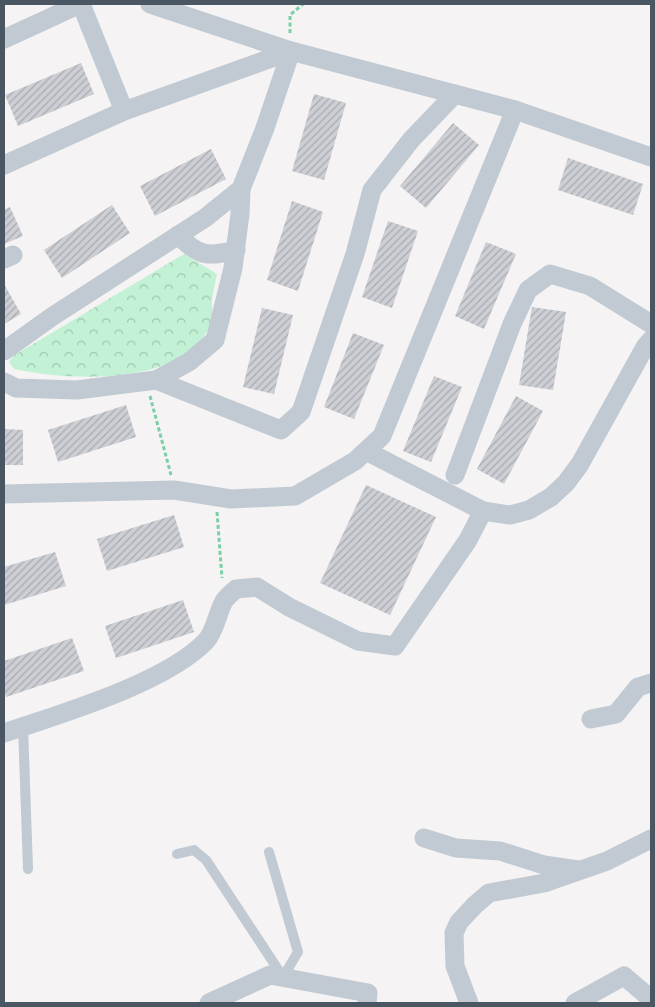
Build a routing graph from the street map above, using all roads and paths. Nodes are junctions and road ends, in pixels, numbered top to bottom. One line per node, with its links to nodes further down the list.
1 (81, 4): 4 (street); 8 (street)
2 (150, 4): 5 (street)
3 (303, 4): 5 (path)
4 (4, 38)
5 (291, 51): 6 (street); 8 (street); 11 (street)
6 (455, 94): 7 (street); 17 (street)
7 (515, 110): 9 (street); 19 (street)
8 (124, 111): 10 (street)
9 (651, 157)
10 (4, 165)
11 (241, 189): 12 (street); 13 (street)
12 (178, 235): 13 (street); 16 (street)
13 (236, 250): 17 (street)
14 (651, 324): 20 (street)
15 (651, 340): 24 (street)
16 (4, 352)
17 (151, 380): 18 (street); 21 (path)
18 (4, 382)
19 (366, 451): 23 (street); 24 (street)
20 (455, 475)
21 (174, 490): 22 (street); 23 (street)
22 (4, 494)
23 (216, 497): 25 (path)
24 (483, 511): 25 (street)
25 (223, 601): 28 (street)
26 (651, 683): 27 (street)
27 (591, 719)
28 (24, 726): 29 (street); 34 (lane)
29 (4, 733)
30 (424, 838): 35 (street)
31 (651, 839): 35 (street)
32 (268, 852): 36 (lane)
33 (177, 854): 36 (lane)
34 (28, 869)
35 (582, 870): 40 (street)
36 (283, 977): 38 (street); 39 (street)
37 (650, 996): 41 (street)
38 (367, 998)
39 (209, 1003)
40 (469, 1003)
41 (575, 1003)

